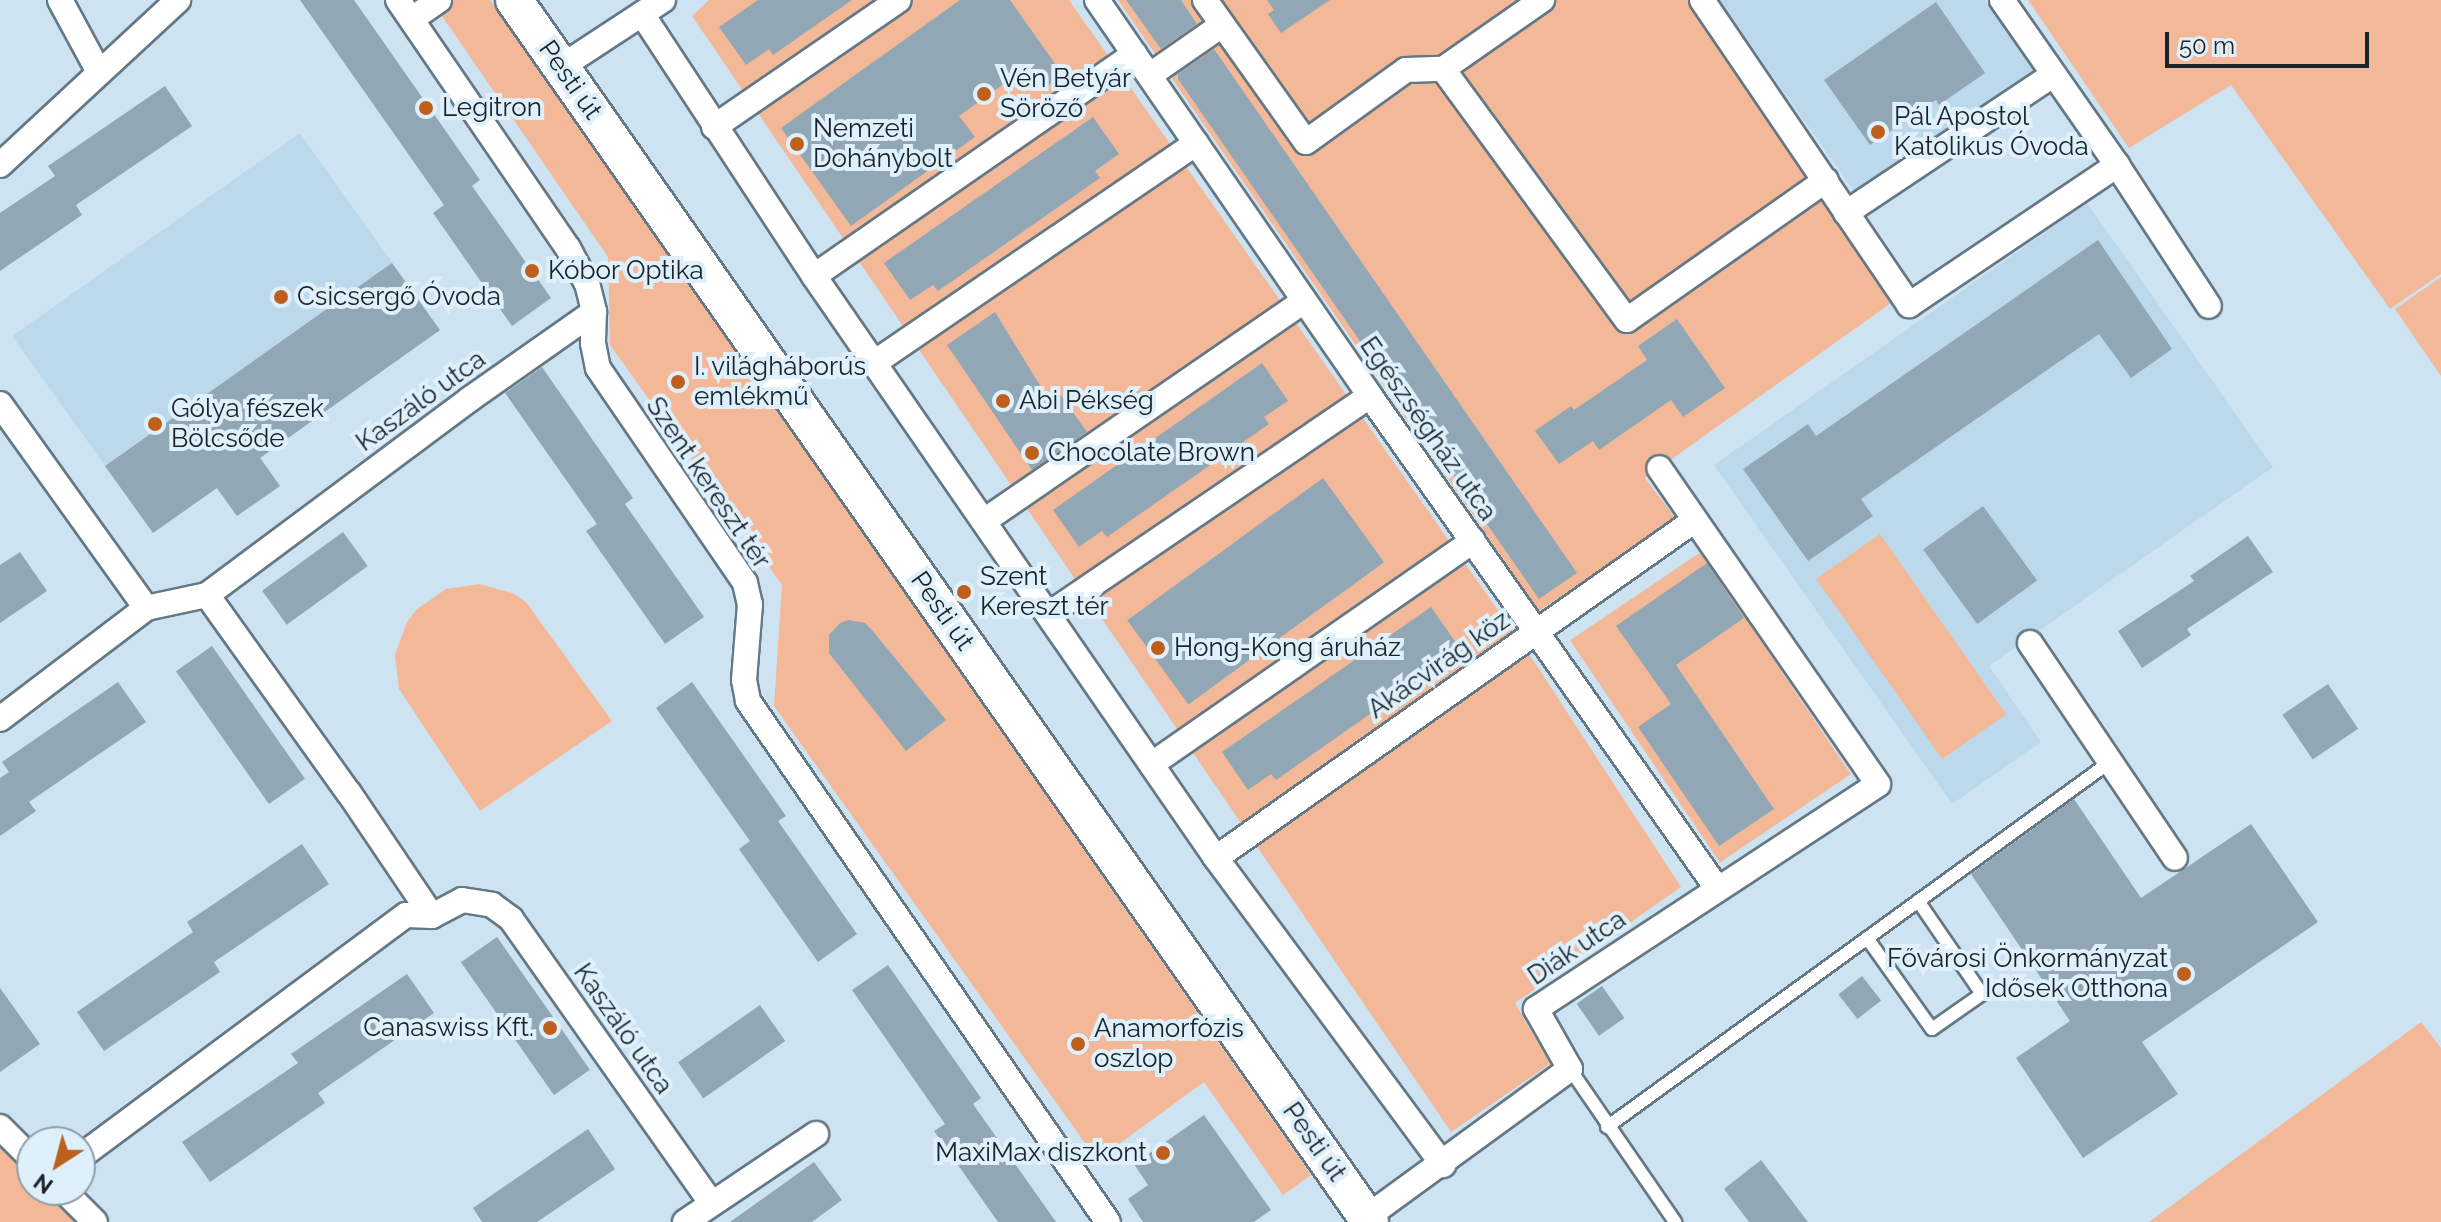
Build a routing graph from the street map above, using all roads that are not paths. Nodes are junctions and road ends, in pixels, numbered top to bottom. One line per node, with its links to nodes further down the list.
1 (60, 0): 18 (street)
2 (178, 0): 18 (street)
3 (439, 0): 12 (street)
4 (514, 0): 16 (main road, Pesti út)
5 (663, 0): 13 (street)
6 (899, 0): 21 (street)
7 (1097, 0): 15 (street, Egészségház utca)
8 (1205, 0): 14 (street)
9 (1542, 0): 17 (street)
10 (1702, 0): 25 (street)
11 (2002, 0): 20 (street)
12 (405, 10): 30 (street)
13 (642, 14): 16 (street); 21 (street)
14 (1222, 25): 17 (street); 19 (street)
15 (1135, 54): 19 (street, Egészségház utca); 27 (street)
16 (561, 67): 61 (main road, Pesti út)
17 (1443, 69): 25 (street)
18 (99, 72): 23 (street)
19 (1150, 75): 22 (street, Egészségház utca)
20 (2053, 75): 24 (street); 26 (street)
21 (714, 127): 27 (street)
22 (1196, 143): 28 (street, Egészségház utca); 31 (street)
23 (0, 165)
24 (2117, 165): 26 (street); 29 (street)
25 (1826, 180): 26 (street)
26 (1846, 213)
27 (814, 276): 31 (street)
28 (1304, 301): 32 (street, Egészségház utca); 36 (street)
29 (2209, 306)
30 (594, 312): 38 (street, Kaszáló utca); 64 (street, Szent kereszt tér)
31 (874, 363): 36 (street)
32 (1370, 396): 37 (street, Egészségház utca); 40 (street)
33 (0, 404): 39 (street)
34 (1659, 468): 35 (street)
35 (1695, 520): 41 (street, Akácvirág köz); 48 (street, Diák utca)
36 (984, 521): 40 (street)
37 (1473, 541): 41 (street, Egészségház utca); 45 (street)
38 (207, 595): 39 (street, Kaszáló utca); 50 (street)
39 (146, 608): 43 (street, Kaszáló utca)
40 (1049, 614): 45 (street)
41 (1536, 631): 46 (street, Akácvirág köz); 48 (street, Egészségház utca)
42 (2030, 643): 44 (street)
43 (0, 719)
44 (2110, 762): 47 (street); 49 (lane)
45 (1152, 764): 46 (street)
46 (1216, 858): 58 (street)
47 (2175, 858)
48 (1717, 888): 52 (street, Diák utca)
49 (1918, 901): 51 (lane); 51 (lane)
50 (432, 916): 57 (street, Kaszáló utca); 59 (street, Kaszáló utca)
51 (1867, 938): 54 (lane)
52 (1570, 1069): 54 (lane); 58 (street)
53 (0, 1127): 56 (street)
54 (1607, 1127): 65 (lane)
55 (816, 1134): 59 (street)
56 (16, 1143)
57 (96, 1145)
58 (1443, 1165): 61 (street)
59 (711, 1203): 63 (street)
60 (79, 1206): 62 (street)
61 (1365, 1220)
62 (95, 1222)
63 (685, 1222)
64 (1108, 1222)
65 (1675, 1222)

